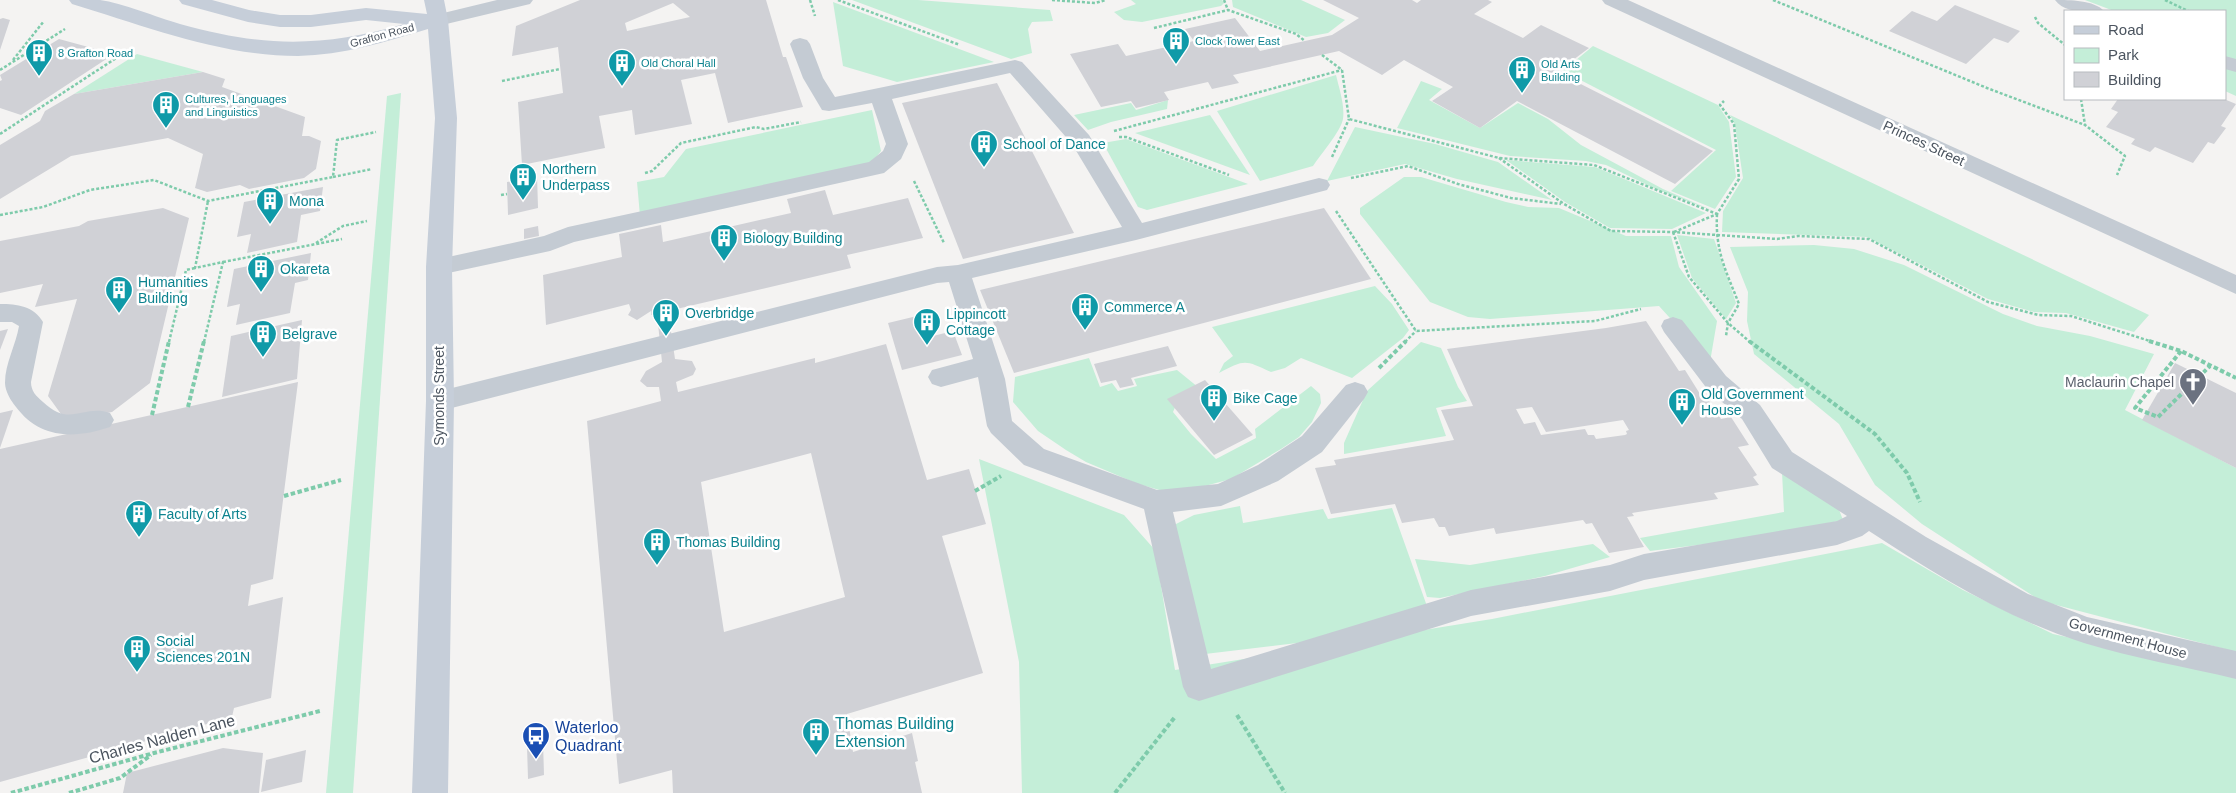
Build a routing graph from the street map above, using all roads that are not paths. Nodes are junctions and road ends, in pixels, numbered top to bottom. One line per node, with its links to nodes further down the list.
1 (79, 0): 6 (main road, Grafton Road)
2 (189, 0): 6 (main road, Grafton Road)
3 (523, 0): 6 (street)
4 (1612, 0): 14 (street, Princes Street)
5 (2065, 0): 7 (street)
6 (436, 10): 12 (main road, Symonds Street)
7 (2091, 10)
8 (800, 44): 9 (lane)
9 (880, 95): 11 (lane); 12 (lane)
10 (1319, 186): 11 (lane)
11 (1136, 232): 13 (lane)
12 (440, 267): 20 (main road, Symonds Street)
13 (958, 273): 17 (lane); 20 (lane)
14 (2236, 286)
15 (0, 313): 21 (lane)
16 (1673, 326): 23 (lane, Government House)
17 (987, 365): 18 (lane); 22 (lane)
18 (941, 377)
19 (1355, 392): 22 (lane)
20 (440, 401): 25 (main road, Symonds Street)
21 (101, 420)
22 (1157, 502): 23 (lane)
23 (1868, 516): 24 (lane, Government House)
24 (2236, 665)
25 (430, 793)

